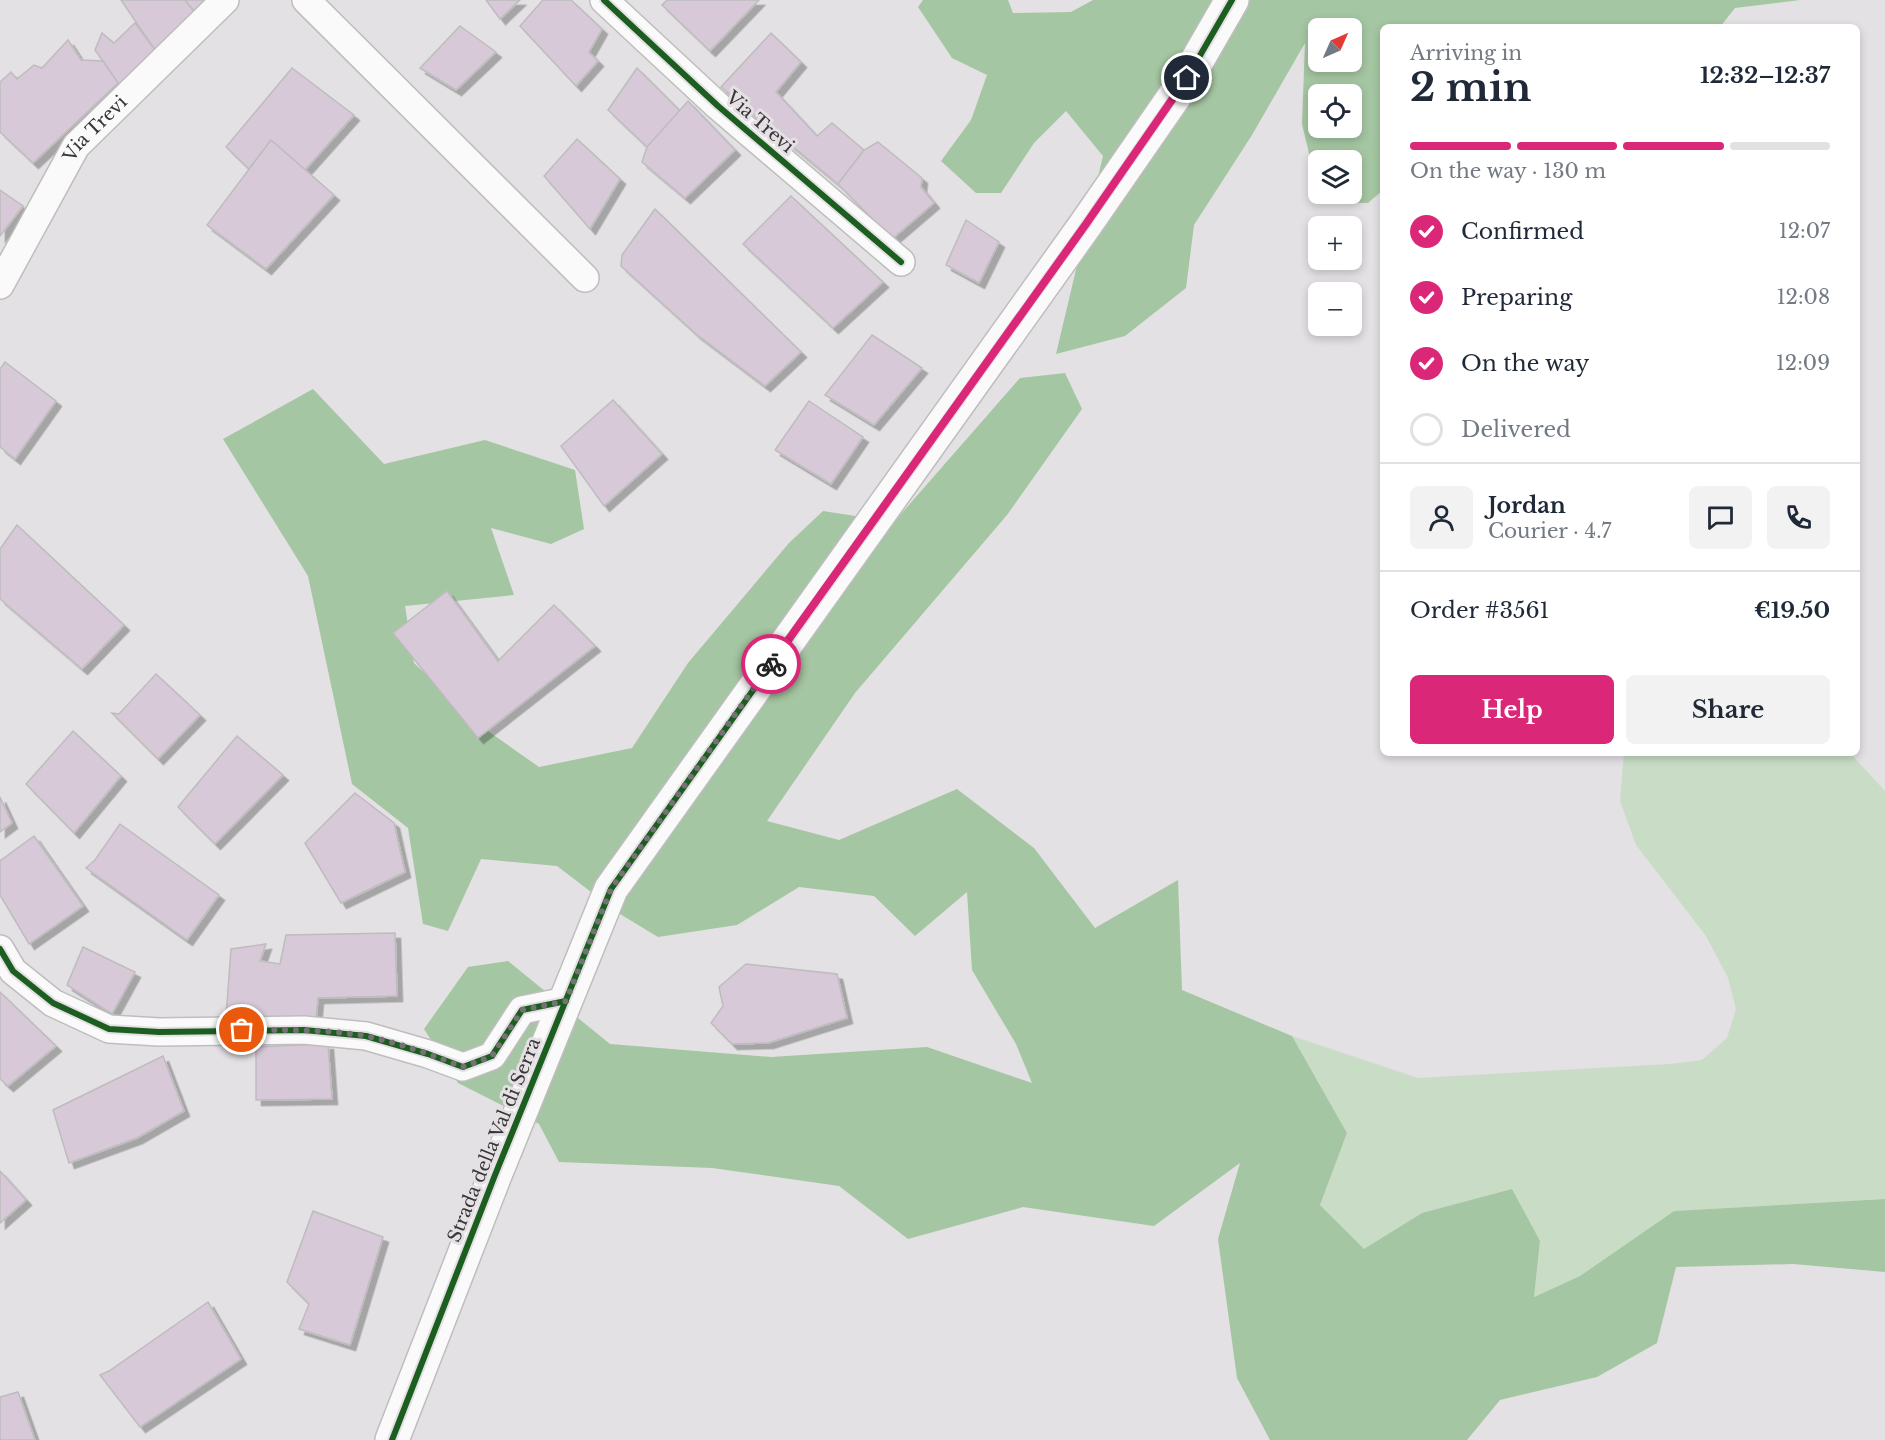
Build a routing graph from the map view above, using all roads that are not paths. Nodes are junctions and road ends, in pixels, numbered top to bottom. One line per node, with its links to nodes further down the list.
1 (225, 0): 7 (street, Via Trevi)
2 (306, 0): 6 (street)
3 (604, 0): 5 (street, Via Trevi)
4 (1232, 0): 9 (street, Strada della Val di Serra)
5 (901, 262)
6 (585, 278)
7 (0, 285)
8 (0, 949): 9 (street)
9 (566, 1001): 10 (street, Strada della Val di Serra)
10 (392, 1440)

